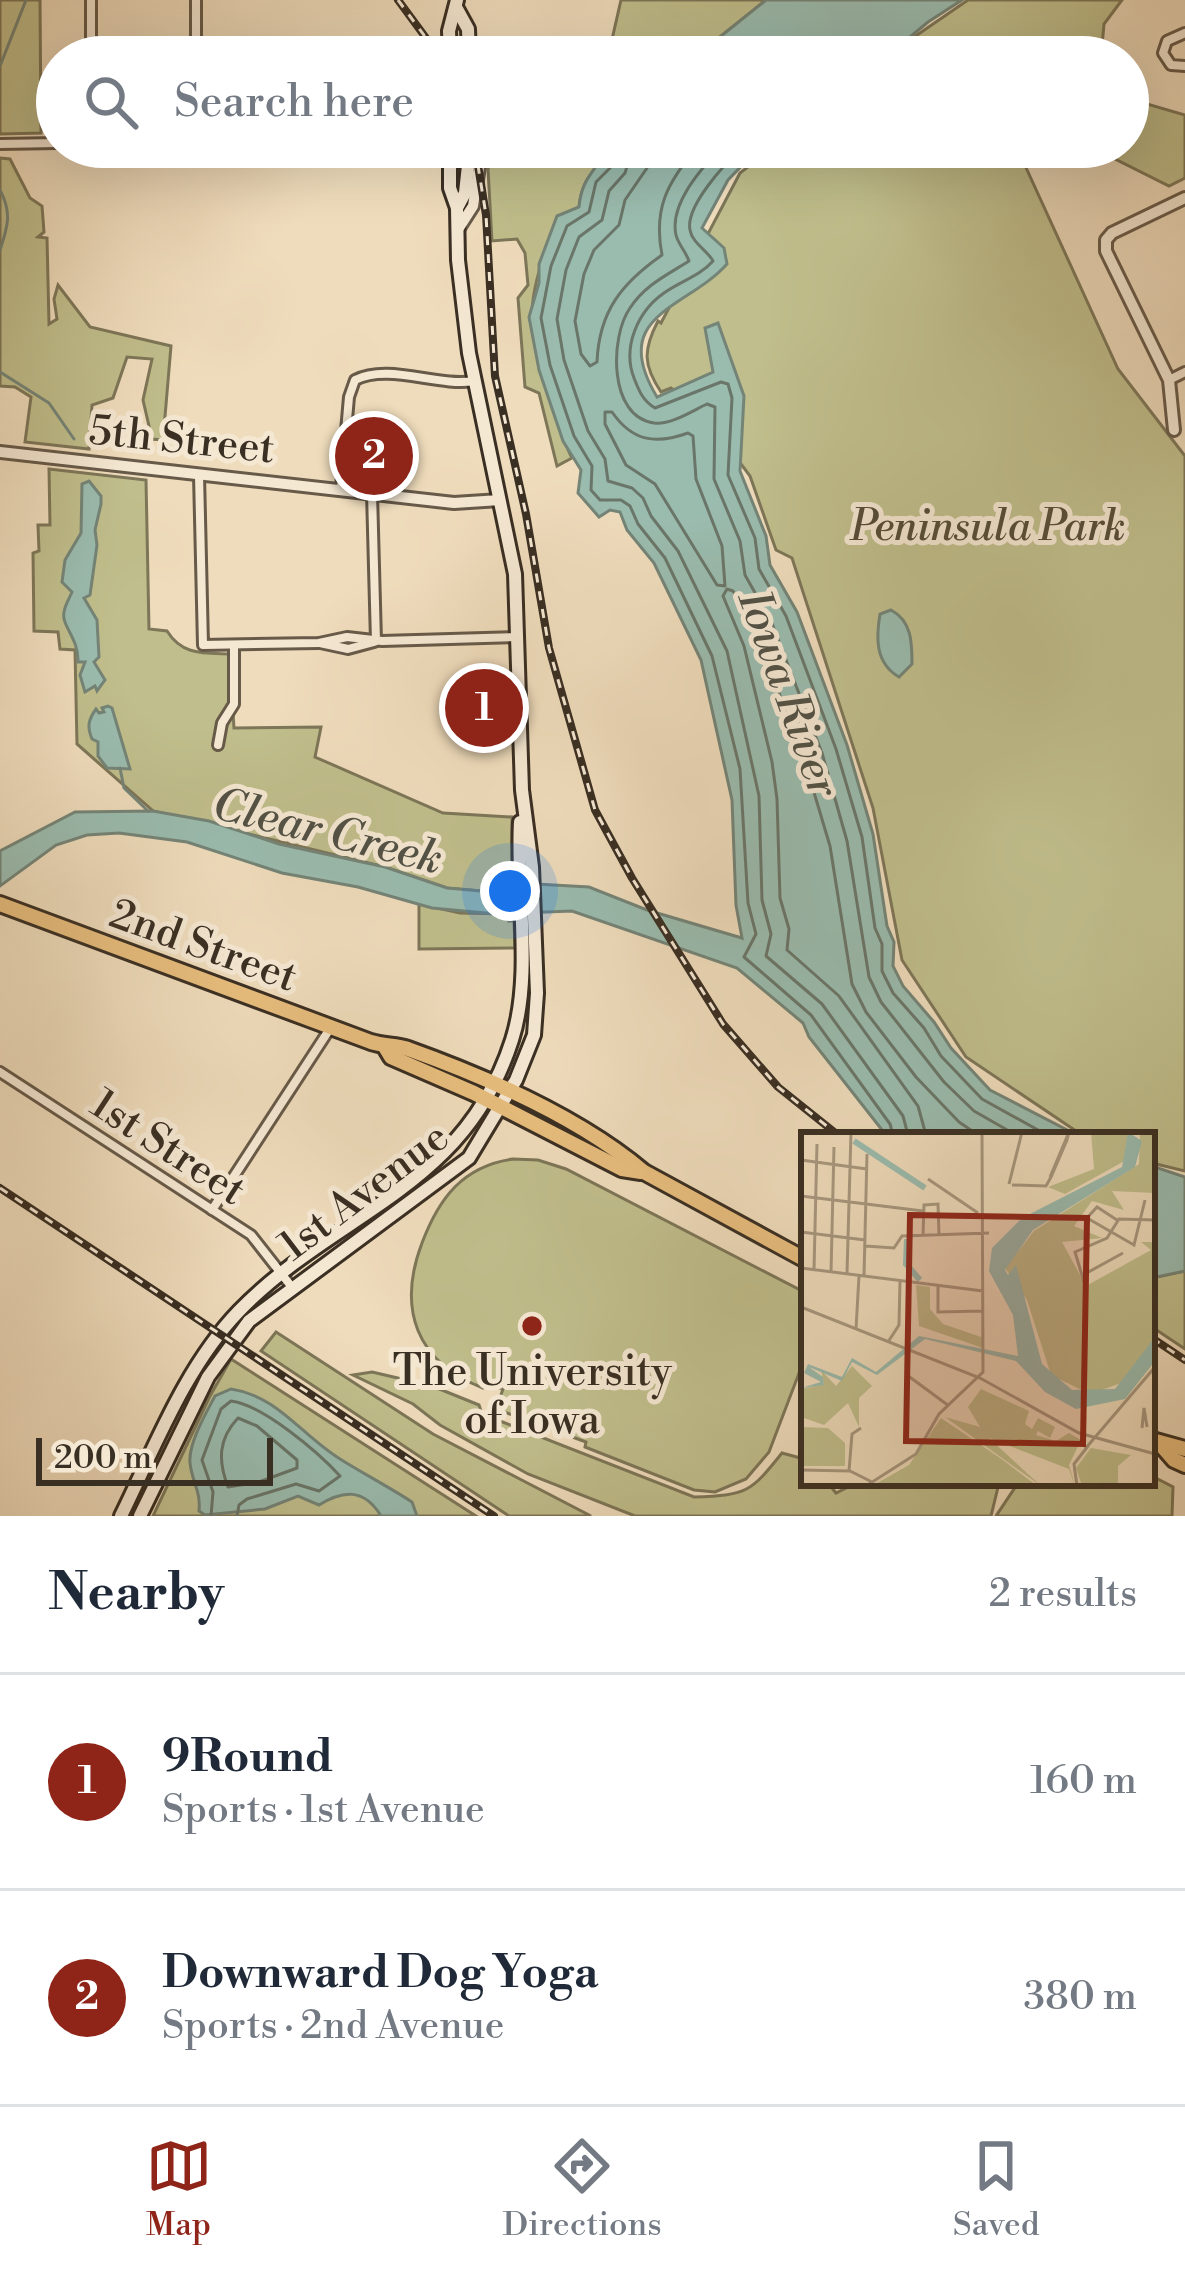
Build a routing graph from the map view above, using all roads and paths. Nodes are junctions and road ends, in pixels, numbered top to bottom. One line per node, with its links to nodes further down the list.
1 (91, 0): 5 (street)
2 (196, 0): 6 (street)
3 (455, 10): 7 (main road)
4 (1185, 33): 8 (street)
5 (92, 36)
6 (196, 36)
7 (467, 36)
8 (1185, 66)
9 (36, 143): 10 (street)
10 (0, 144)
11 (452, 168): 15 (main road, 1st Avenue)
12 (466, 168): 15 (main road, 1st Avenue)
13 (479, 168): 16 (street)
14 (1185, 200): 18 (street)
15 (459, 204): 16 (main road, 1st Avenue)
16 (458, 231): 19 (main road, 1st Avenue)
17 (1185, 372): 18 (street)
18 (1169, 380): 20 (street)
19 (474, 381): 23 (street); 25 (main road, 1st Avenue)
20 (1174, 430)
21 (0, 452): 22 (street, 5th Street)
22 (199, 473): 23 (street, 5th Street); 28 (street)
23 (341, 488): 24 (street, 5th Street)
24 (372, 492): 25 (street, 5th Street); 27 (street)
25 (500, 500): 26 (main road, 1st Avenue)
26 (518, 637): 27 (street); 31 (main road, 1st Avenue)
27 (376, 641): 28 (street)
28 (235, 645): 29 (street)
29 (218, 745)
30 (3, 905): 32 (main road, 2nd Street)
31 (526, 921): 34 (main road, 1st Avenue); 35 (main road, 1st Avenue)
32 (331, 1027): 34 (main road, 2nd Street); 38 (street)
33 (0, 1072): 38 (street, 1st Street)
34 (489, 1091): 35 (main road, 2nd Street); 36 (main road, 2nd Street); 40 (main road, 1st Avenue)
35 (509, 1091): 36 (main road, 1st Avenue); 37 (main road, 2nd Street)
36 (501, 1107): 37 (main road, 2nd Street); 40 (main road, 1st Avenue)
37 (644, 1172): 39 (main road, 2nd Street)
38 (212, 1210): 40 (street, 1st Street)
39 (801, 1257)
40 (287, 1280): 43 (main road, 1st Avenue); 44 (main road, 1st Avenue)
41 (1156, 1443): 42 (main road)
42 (1184, 1461)
43 (121, 1516)
44 (140, 1516)

